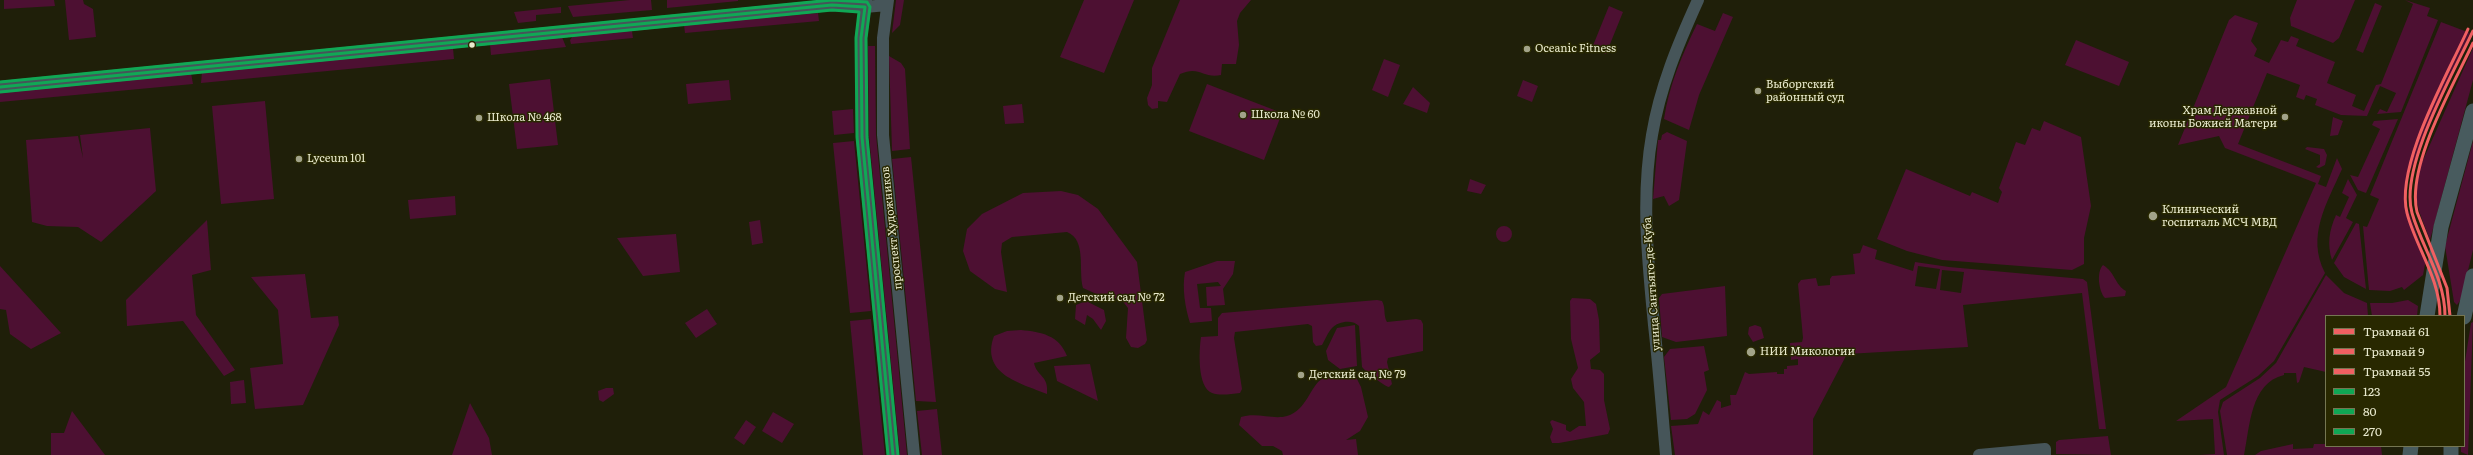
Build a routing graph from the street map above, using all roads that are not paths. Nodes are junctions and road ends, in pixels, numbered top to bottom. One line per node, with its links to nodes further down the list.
1 (810, 0): 5 (street)
2 (1698, 0): 13 (street, улица Сантьяго-де-Куба)
3 (867, 2): 4 (street); 6 (street); 11 (street, проспект Художников)
4 (887, 2): 12 (street, проспект Художников)
5 (0, 79)
6 (0, 86)
7 (2473, 111): 9 (main road)
8 (2473, 276): 10 (main road)
9 (2427, 315)
10 (2464, 315)
11 (893, 455)
12 (914, 455)
13 (1666, 455)
14 (1979, 455): 15 (street)
15 (2045, 455)

